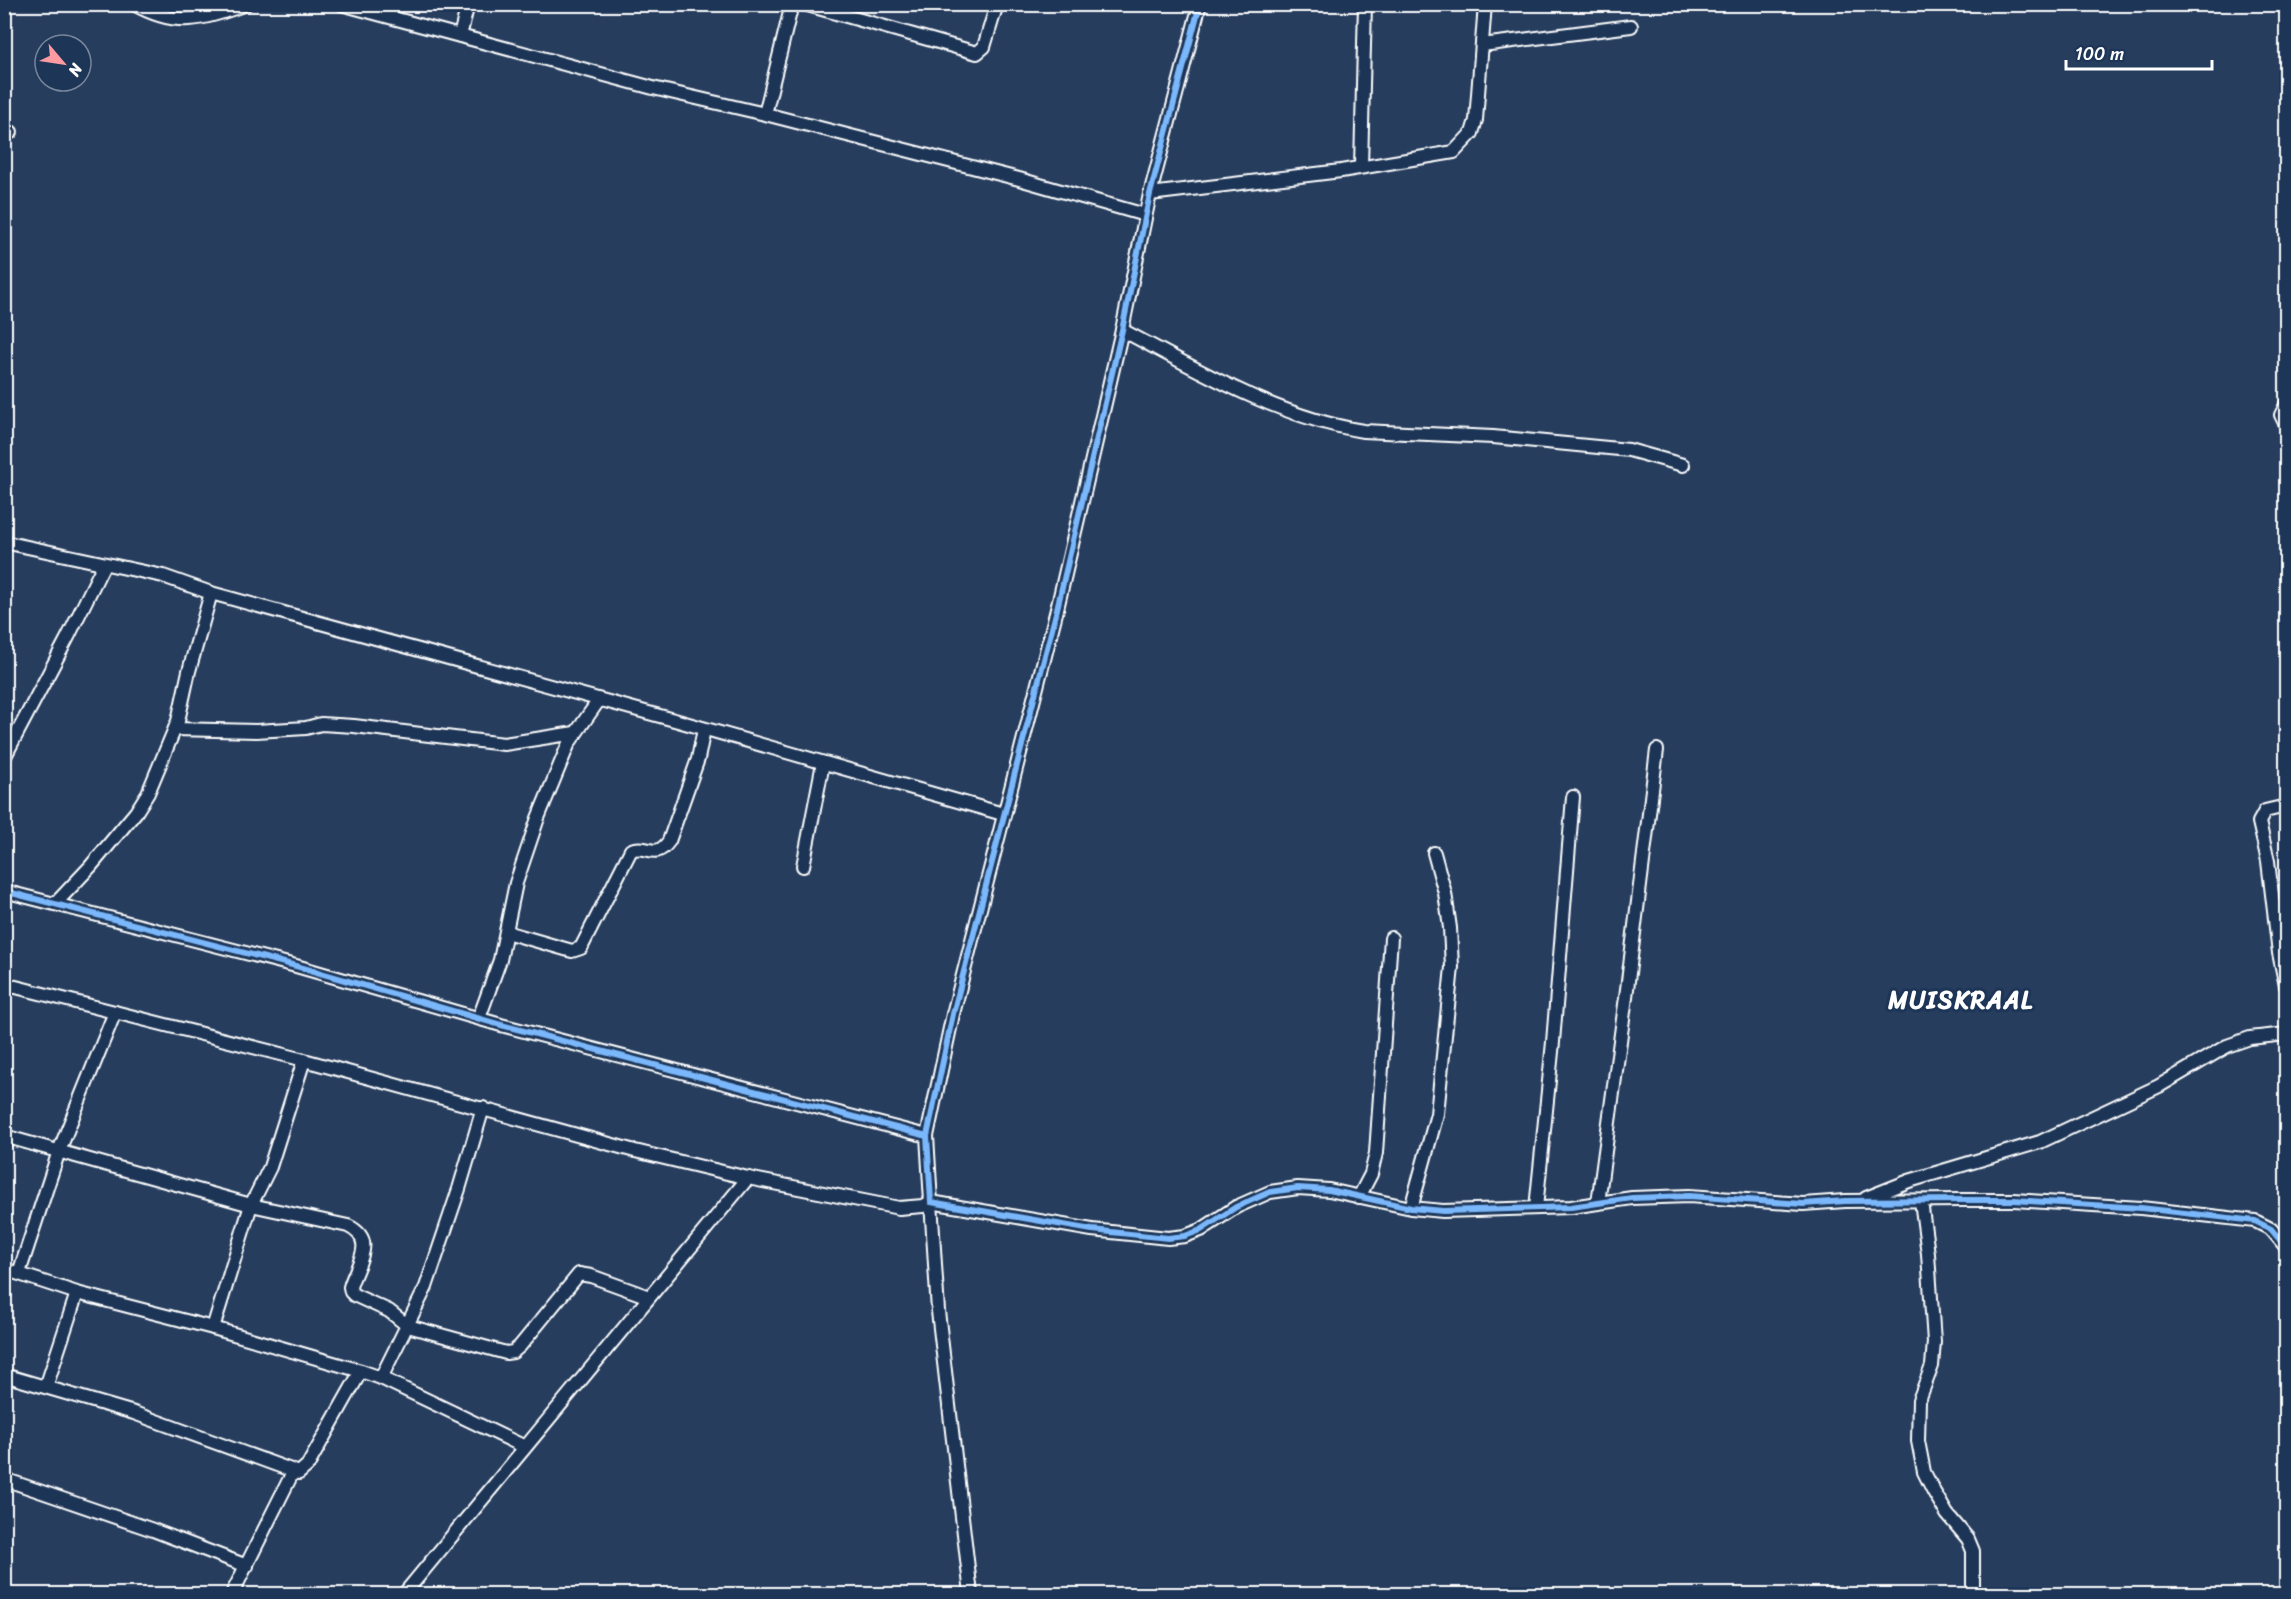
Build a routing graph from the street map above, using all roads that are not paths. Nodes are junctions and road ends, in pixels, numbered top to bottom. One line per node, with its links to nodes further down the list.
1 (134, 4): 2 (street)
2 (246, 4)
3 (341, 4): 11 (street)
4 (468, 4): 13 (street)
5 (792, 4): 15 (street)
6 (804, 4): 7 (street)
7 (997, 4)
8 (1200, 4): 17 (street)
9 (1365, 4): 16 (street)
10 (1485, 4): 14 (street)
11 (357, 6): 13 (street)
12 (1630, 26): 14 (street)
13 (460, 36): 15 (street)
14 (1482, 45): 16 (street)
15 (765, 114): 18 (street)
16 (1361, 167): 17 (street)
17 (1149, 194): 18 (street)
18 (1145, 215): 19 (street)
19 (1122, 330): 22 (street); 35 (street)
20 (2286, 405): 21 (street)
21 (2286, 425)
22 (1683, 465)
23 (4, 542): 24 (street)
24 (104, 564): 25 (street); 31 (street)
25 (211, 593): 26 (street); 27 (street)
26 (599, 700): 28 (street); 29 (street)
27 (175, 729): 29 (street); 39 (street)
28 (704, 729): 32 (street); 40 (street)
29 (575, 733): 40 (street)
30 (1657, 750): 57 (street)
31 (4, 758)
32 (823, 763): 35 (street); 37 (street)
33 (1573, 797): 60 (street)
34 (2286, 806): 43 (street)
35 (1003, 814): 50 (street)
36 (1434, 853): 59 (street)
37 (803, 866)
38 (4, 891): 39 (street)
39 (55, 904): 45 (street)
40 (506, 932): 45 (street)
41 (1391, 938): 53 (street)
42 (4, 984): 44 (street)
43 (2286, 986)
44 (115, 1012): 47 (street); 51 (street)
45 (479, 1018): 50 (street)
46 (2286, 1034): 54 (street)
47 (304, 1060): 48 (street); 58 (street)
48 (483, 1108): 52 (street); 66 (street)
49 (4, 1136): 51 (street)
50 (927, 1136): 56 (street)
51 (59, 1150): 58 (street); 63 (street)
52 (748, 1178): 56 (street); 65 (street)
53 (1359, 1197): 56 (street); 59 (street)
54 (1859, 1201): 55 (street); 57 (street)
55 (1921, 1201): 61 (street); 79 (street)
56 (931, 1202): 78 (street)
57 (1598, 1203): 60 (street)
58 (251, 1205): 66 (street); 67 (street)
59 (1411, 1208): 60 (street)
60 (1536, 1208)
61 (2286, 1247)
62 (4, 1269): 63 (street)
63 (19, 1273): 64 (street)
64 (77, 1293): 67 (street); 71 (street)
65 (649, 1297): 66 (street); 72 (street)
66 (408, 1326): 70 (street)
67 (213, 1328): 68 (street)
68 (361, 1371): 70 (street); 73 (street)
69 (4, 1375): 71 (street)
70 (381, 1378): 72 (street)
71 (46, 1387): 73 (street)
72 (525, 1447): 77 (street)
73 (293, 1472): 75 (street)
74 (4, 1479): 75 (street)
75 (247, 1566): 76 (street)
76 (232, 1594)
77 (404, 1594)
78 (971, 1594)
79 (1973, 1594)

